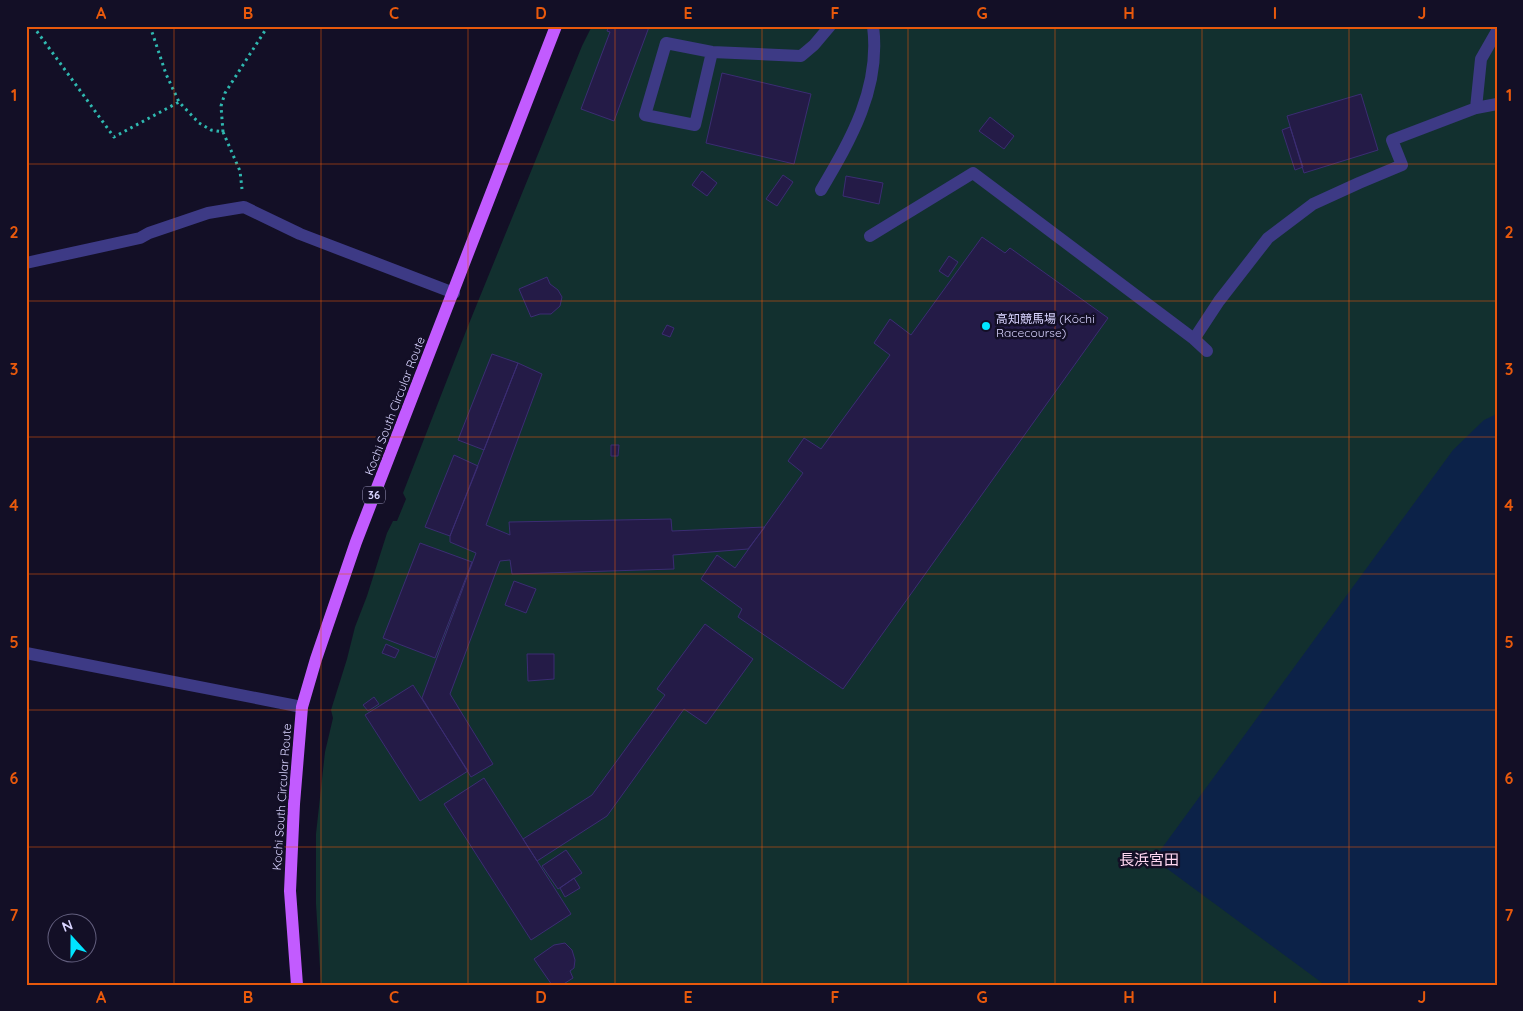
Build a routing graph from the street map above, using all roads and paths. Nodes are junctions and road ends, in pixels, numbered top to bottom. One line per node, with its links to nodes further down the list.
1 (33, 26): 9 (path)
2 (150, 26): 9 (path)
3 (268, 26): 12 (path)
4 (556, 26): 17 (main road, Kochi South Circular Route / 36)
5 (830, 26): 8 (street)
6 (874, 26): 13 (street)
7 (1497, 31): 11 (street)
8 (712, 52): 8 (street)
9 (179, 102): 12 (path)
10 (1497, 104): 11 (street)
11 (1476, 108): 18 (street)
12 (223, 132): 14 (path)
13 (821, 190)
14 (244, 207): 16 (street); 17 (street)
15 (870, 236): 18 (street)
16 (26, 263)
17 (454, 293): 21 (main road, Kochi South Circular Route / 36)
18 (1194, 339): 19 (street)
19 (1207, 352)
20 (26, 653): 21 (street)
21 (302, 707): 22 (main road, Kochi South Circular Route / 36)
22 (297, 985)

